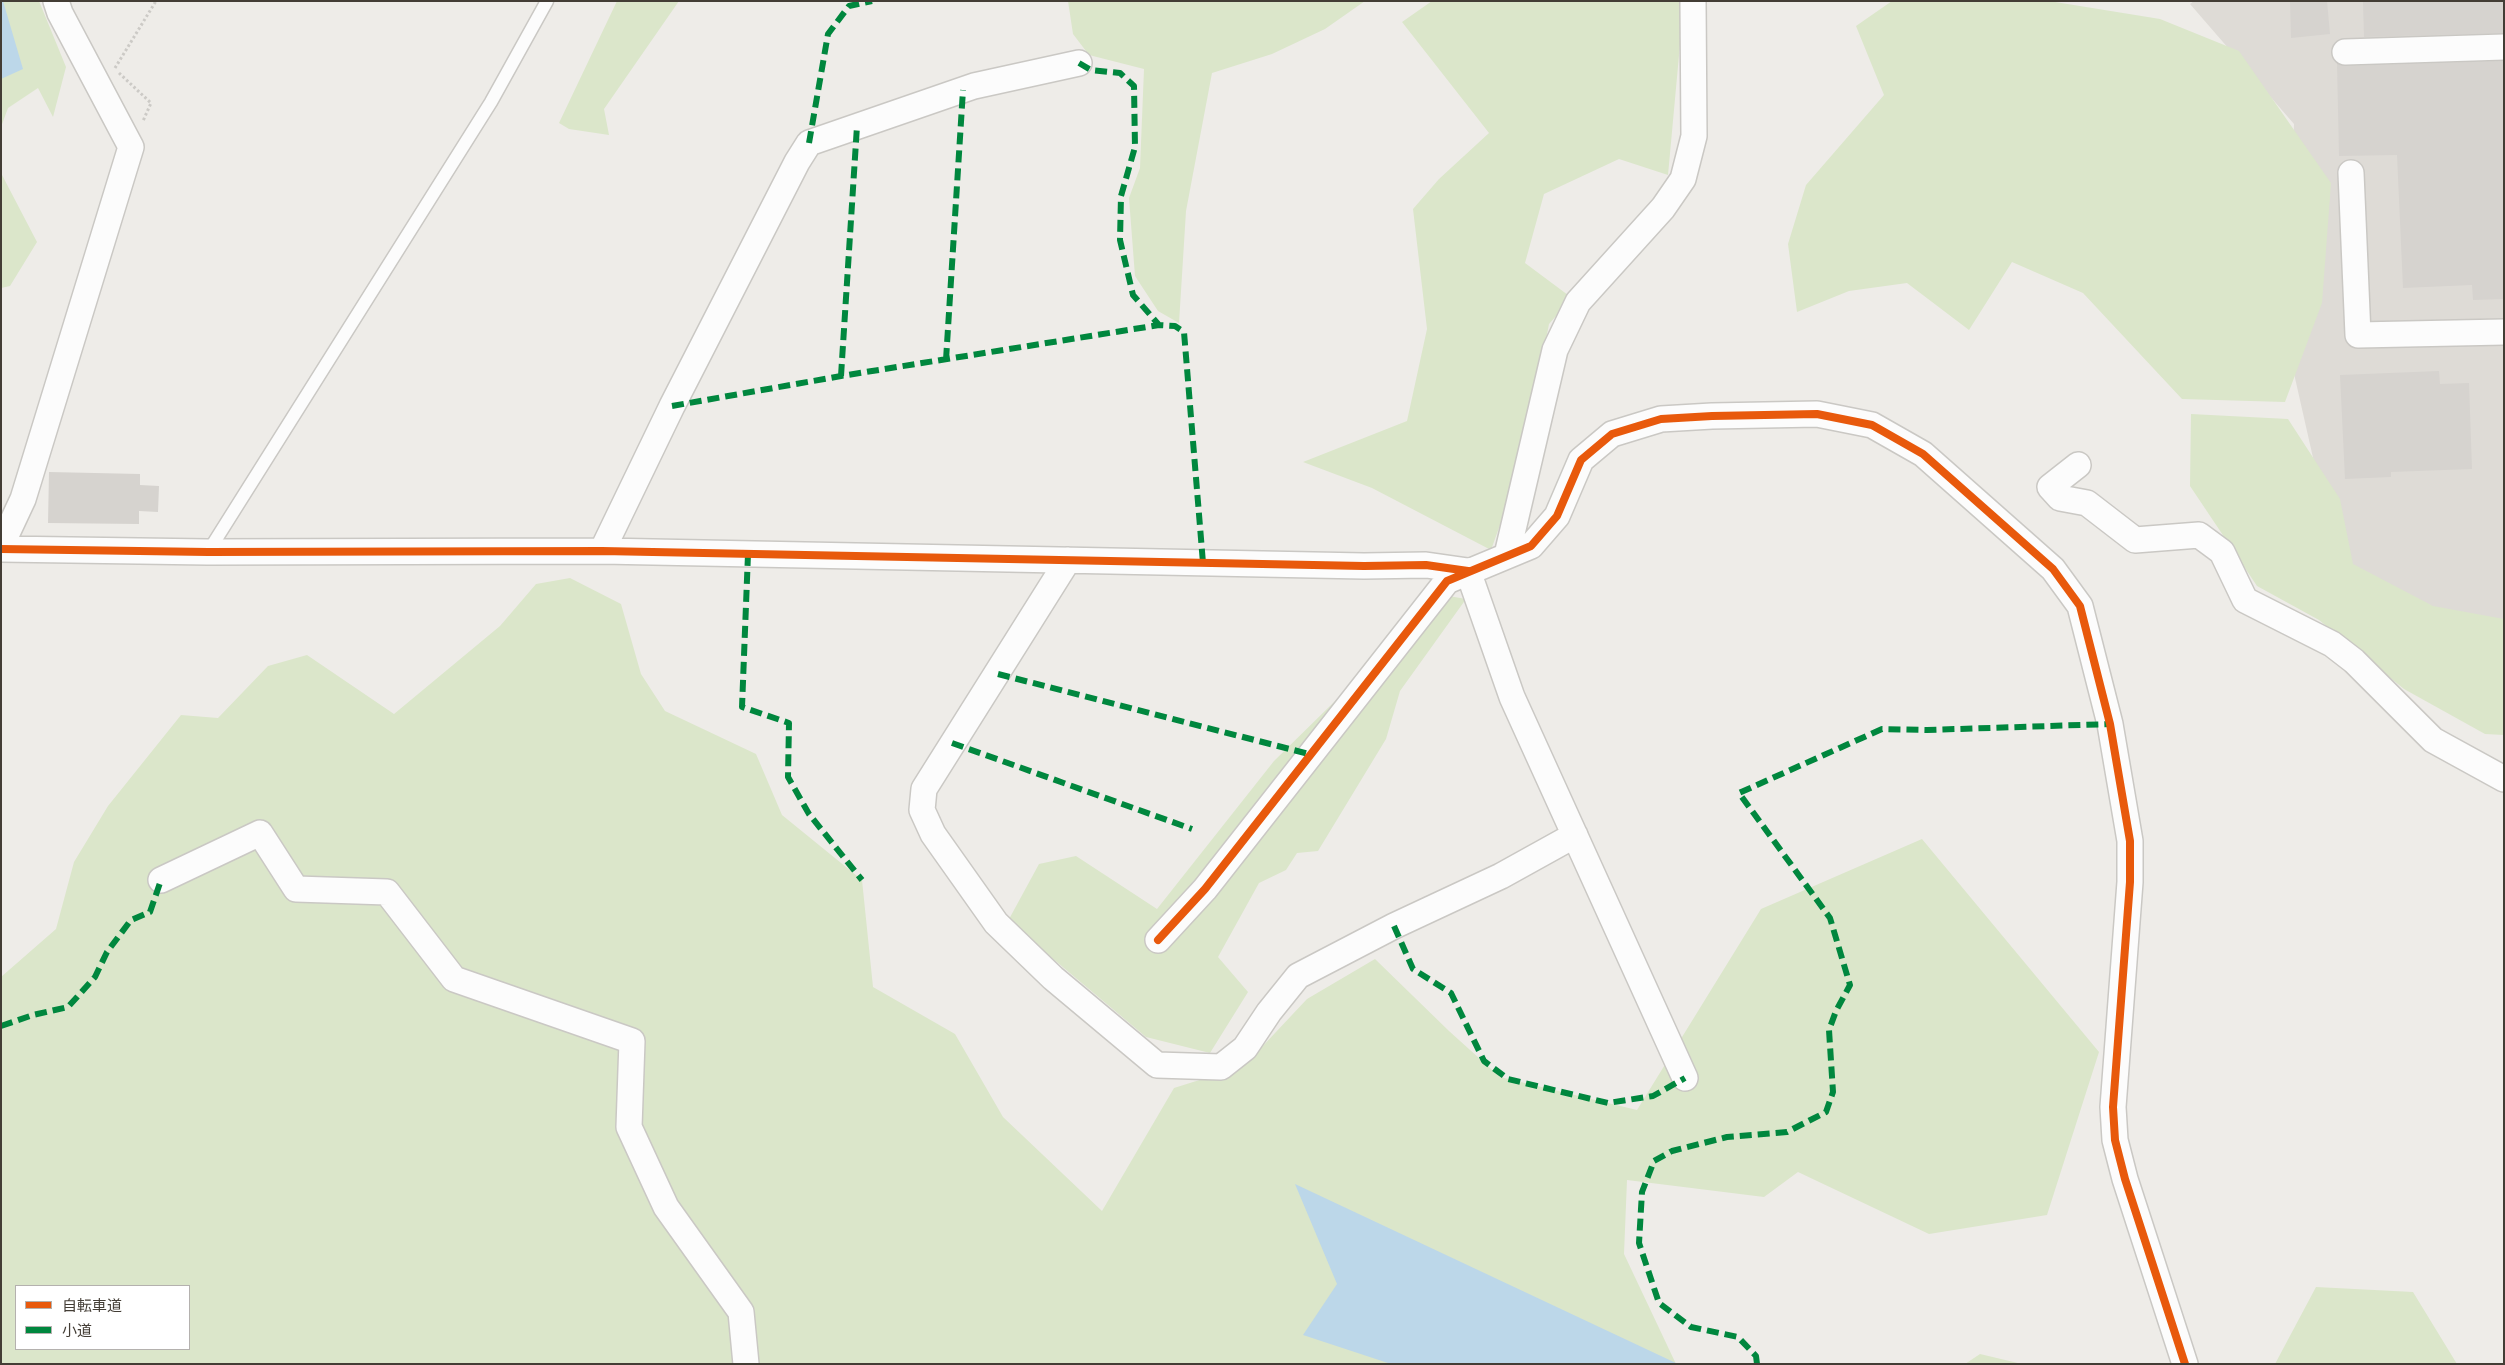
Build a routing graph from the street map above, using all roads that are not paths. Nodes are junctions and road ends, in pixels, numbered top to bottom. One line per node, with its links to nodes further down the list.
1 (56, 1): 10 (street)
2 (547, 1): 12 (lane)
3 (1693, 1): 13 (street)
4 (2498, 47): 5 (street)
5 (2345, 52)
6 (1079, 63): 11 (street)
7 (2350, 173): 8 (street)
8 (2504, 332)
9 (2078, 465): 16 (street)
10 (1, 548): 12 (street)
11 (602, 551): 12 (street); 14 (street)
12 (208, 552)
13 (1507, 555): 15 (street); 22 (street)
14 (1068, 560): 15 (street); 17 (street)
15 (1468, 571): 17 (street); 19 (street)
16 (2504, 779)
17 (1575, 835): 20 (street)
18 (161, 880): 21 (street)
19 (1158, 940)
20 (1685, 1078)
21 (746, 1364)
22 (2185, 1364)

